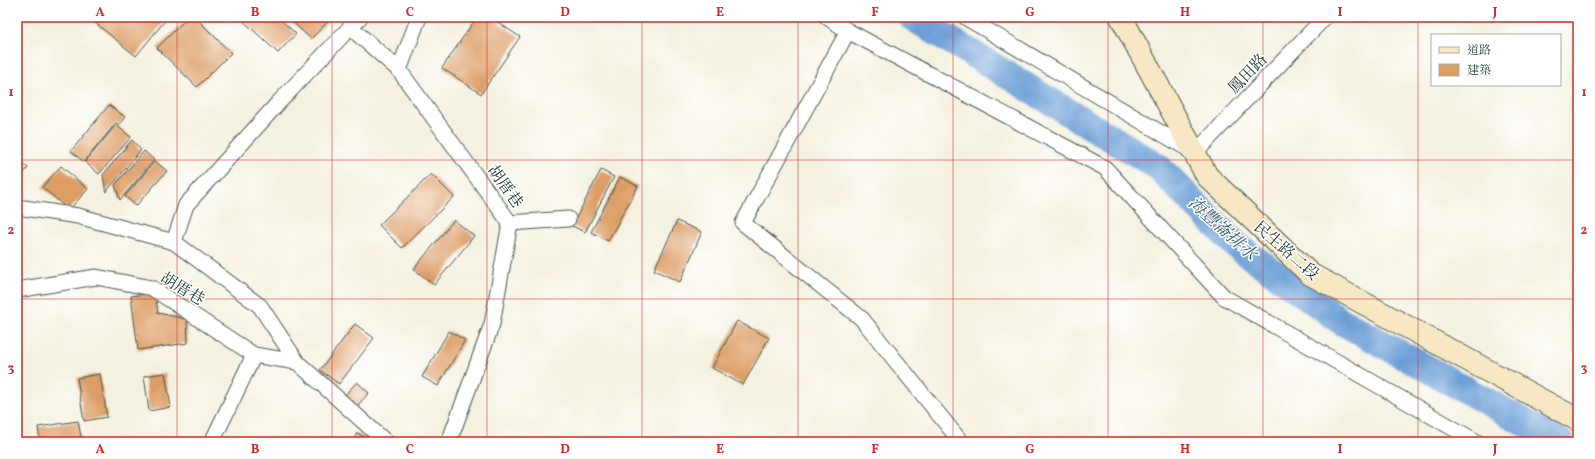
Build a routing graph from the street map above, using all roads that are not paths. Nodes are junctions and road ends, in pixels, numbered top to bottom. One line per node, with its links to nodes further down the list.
1 (419, 17): 8 (lane)
2 (827, 17): 7 (lane)
3 (965, 17): 9 (lane)
4 (1121, 17): 9 (street, 民生路二段)
5 (1325, 17): 9 (lane, 鳳田路)
6 (355, 22): 8 (lane, 胡厝巷); 13 (lane)
7 (848, 31): 21 (lane); 22 (lane)
8 (399, 70): 12 (lane, 胡厝巷)
9 (1195, 153): 17 (street, 民生路二段)
10 (17, 207): 13 (lane, 胡厝巷)
11 (568, 219): 12 (lane)
12 (510, 223): 20 (lane, 胡厝巷)
13 (174, 242): 16 (lane, 胡厝巷)
14 (17, 290): 15 (lane, 胡厝巷)
15 (254, 355): 16 (lane, 胡厝巷); 18 (lane)
16 (297, 362): 19 (lane, 胡厝巷)
17 (1578, 420)
18 (212, 442)
19 (386, 442)
20 (449, 442)
21 (961, 442)
22 (1477, 442)

